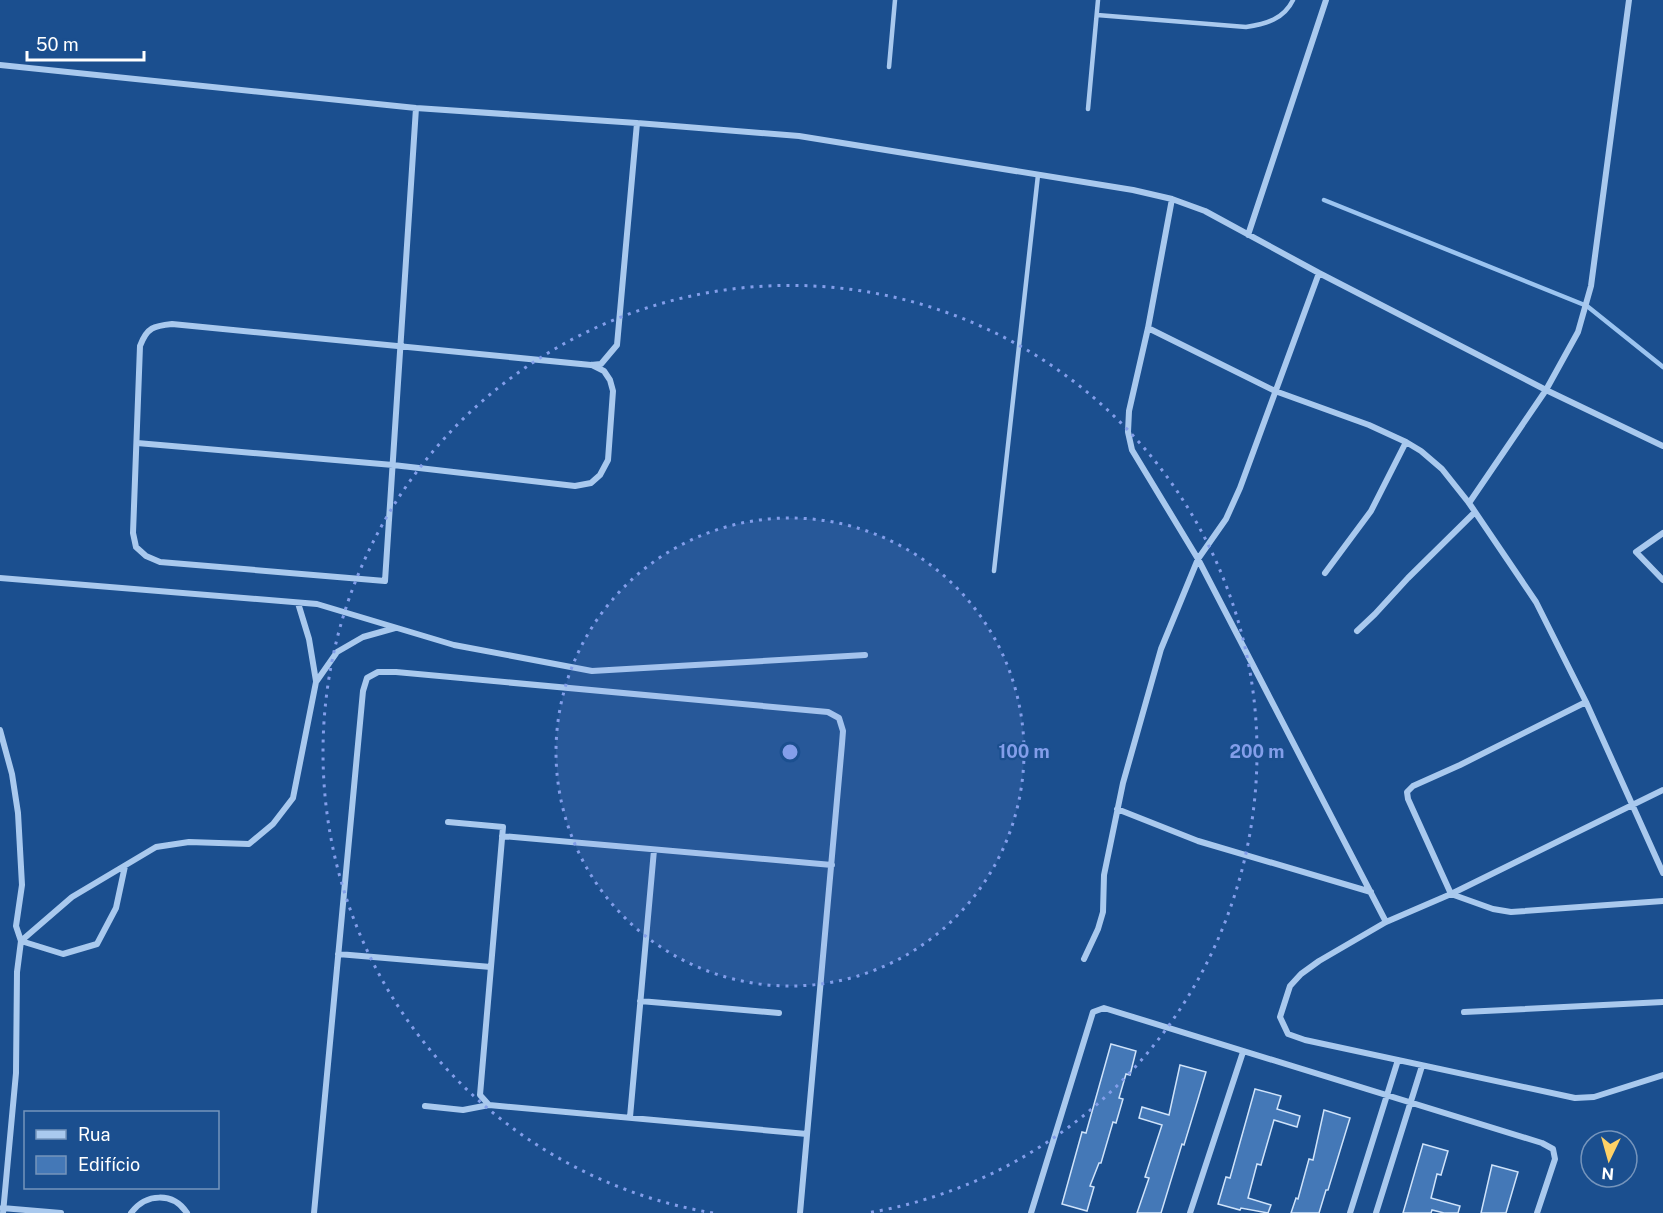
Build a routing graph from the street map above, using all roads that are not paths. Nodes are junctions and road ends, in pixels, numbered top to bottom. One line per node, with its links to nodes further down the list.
1 (895, 0): 8 (lane)
2 (1098, 0): 6 (lane)
3 (1293, 0): 6 (lane)
4 (1326, 0): 14 (street)
5 (1629, 0): 19 (street)
6 (1097, 15): 10 (lane)
7 (0, 64): 9 (street)
8 (889, 67)
9 (416, 108): 11 (street); 17 (street)
10 (1088, 109)
11 (637, 123): 12 (street); 18 (street)
12 (1038, 175): 13 (street); 29 (lane)
13 (1172, 199): 14 (street); 16 (street)
14 (1248, 235): 15 (street)
15 (1319, 273): 19 (street); 20 (street)
16 (1148, 328): 20 (street); 28 (street)
17 (400, 347): 18 (street); 21 (street); 24 (street)
18 (591, 365): 24 (street)
19 (1546, 390): 23 (street); 25 (street)
20 (1275, 391): 22 (street); 28 (street)
21 (137, 442): 24 (street); 24 (street)
22 (1406, 442): 25 (street); 30 (street)
23 (1663, 446)
24 (393, 465)
25 (1469, 503): 26 (street)
26 (1475, 512): 35 (street); 38 (street)
27 (1663, 533): 32 (street)
28 (1198, 560): 42 (street); 49 (street)
29 (994, 571)
30 (1325, 573)
31 (0, 578): 33 (street)
32 (1663, 580)
33 (298, 603): 34 (street); 37 (street)
34 (395, 627): 36 (street); 37 (street)
35 (1356, 632)
36 (865, 655)
37 (316, 682): 47 (street)
38 (1586, 702): 41 (street); 50 (street)
39 (0, 730): 53 (street)
40 (1663, 790): 41 (street)
41 (1631, 805): 48 (street); 50 (street)
42 (1118, 809): 49 (street); 55 (street)
43 (448, 822): 44 (street)
44 (502, 836): 45 (street); 56 (street)
45 (654, 850): 46 (street); 57 (street)
46 (832, 865): 54 (street); 70 (street)
47 (124, 866): 53 (street); 53 (street)
48 (1663, 873)
49 (1371, 892): 52 (street)
50 (1451, 894): 51 (street); 52 (street)
51 (1663, 900)
52 (1386, 922): 62 (street)
53 (21, 941): 71 (street)
54 (338, 954): 56 (street); 75 (street)
55 (1084, 959)
56 (490, 968): 67 (street)
57 (640, 1001): 60 (street); 69 (street)
58 (1663, 1002): 59 (street)
59 (1464, 1012)
60 (779, 1013)
61 (1243, 1052): 65 (street); 77 (street); 78 (street)
62 (1398, 1060): 63 (street); 65 (street)
63 (1422, 1066): 64 (street); 66 (street)
64 (1663, 1075)
65 (1386, 1096): 66 (street); 79 (street)
66 (1410, 1104): 80 (street); 81 (street)
67 (489, 1105): 68 (street); 69 (street)
68 (425, 1106)
69 (630, 1117): 70 (street)
70 (807, 1134): 76 (street)
71 (2, 1209): 72 (street)
72 (61, 1213)
73 (131, 1213): 74 (street)
74 (188, 1213)
75 (314, 1213)
76 (800, 1213)
77 (1031, 1213)
78 (1190, 1213)
79 (1350, 1213)
80 (1376, 1213)
81 (1537, 1213)

